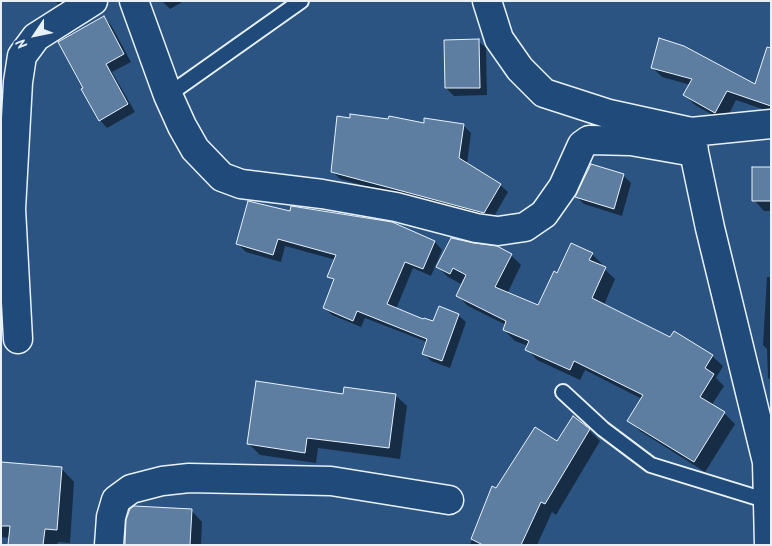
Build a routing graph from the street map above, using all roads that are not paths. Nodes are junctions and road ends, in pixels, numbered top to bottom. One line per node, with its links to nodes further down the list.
1 (94, 1): 8 (street)
2 (134, 1): 5 (street)
3 (301, 1): 5 (lane)
4 (487, 1): 7 (street)
5 (168, 95): 7 (street)
6 (771, 124): 7 (street)
7 (693, 142): 10 (street)
8 (18, 339)
9 (563, 392): 12 (lane)
10 (769, 462): 12 (street)
11 (449, 500): 13 (street)
12 (768, 501): 14 (street)
13 (109, 545)
14 (769, 545)

